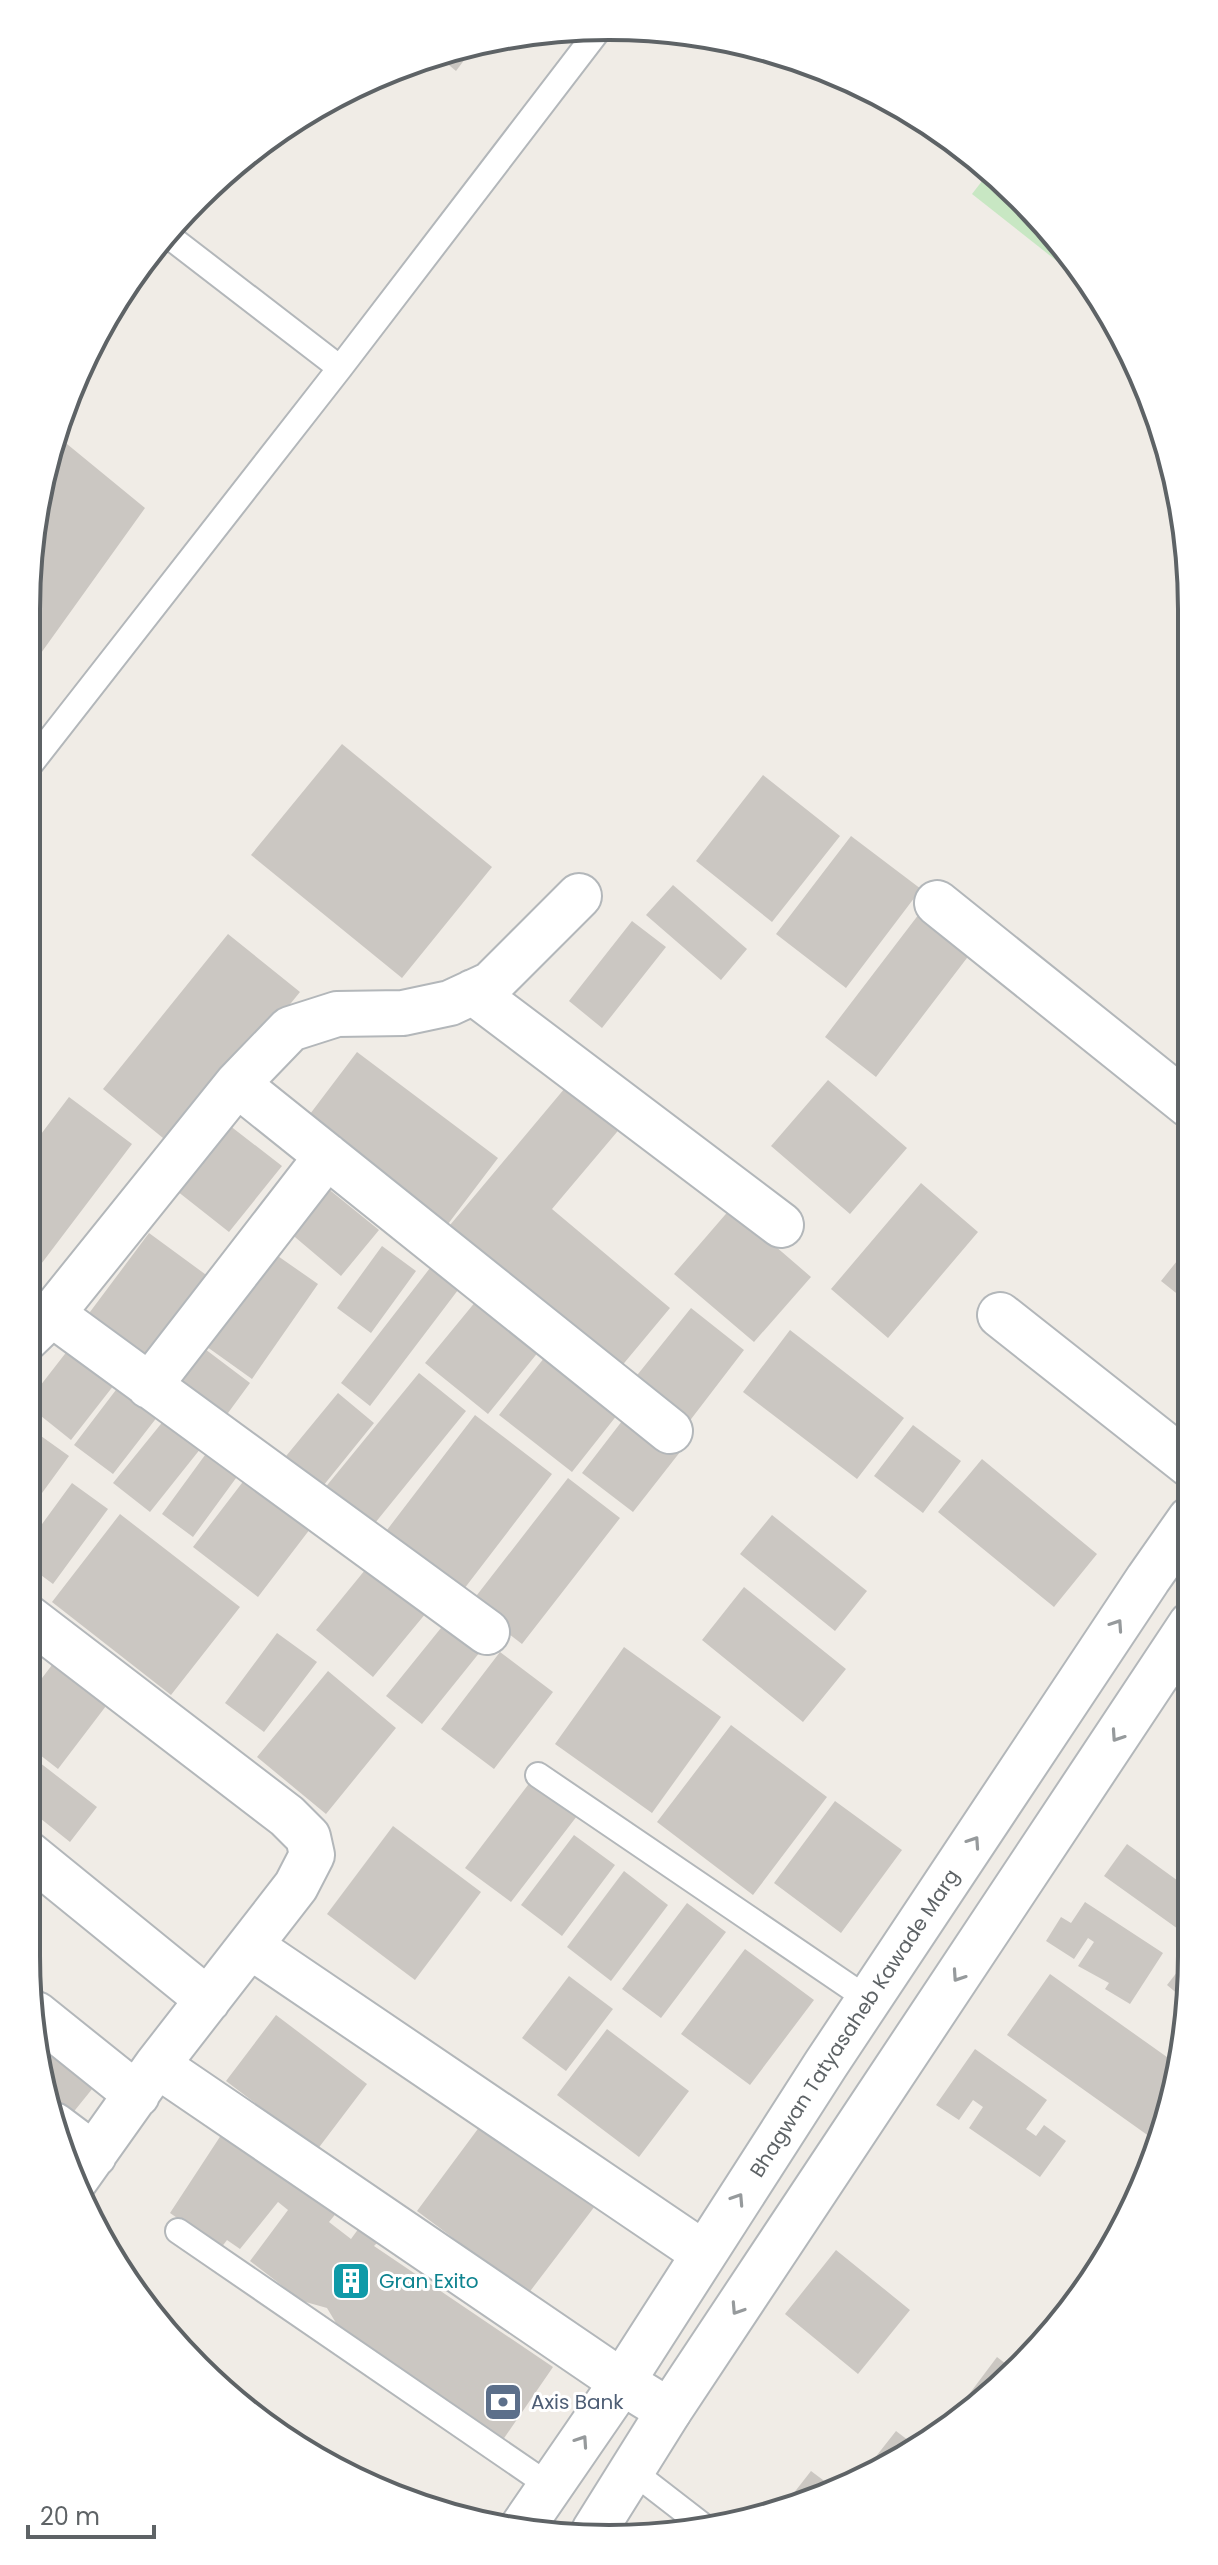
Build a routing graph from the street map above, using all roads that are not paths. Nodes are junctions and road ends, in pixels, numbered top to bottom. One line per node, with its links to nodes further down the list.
1 (591, 40): 3 (lane)
2 (175, 241): 3 (lane)
3 (340, 368): 4 (lane)
4 (40, 752)
5 (579, 896): 7 (street)
6 (937, 903): 9 (street)
7 (473, 992): 8 (street); 11 (street)
8 (237, 1084): 10 (street); 13 (street)
9 (1178, 1096)
10 (327, 1156): 15 (street); 16 (street)
11 (781, 1225)
12 (1000, 1315): 17 (street)
13 (40, 1325)
14 (40, 1327): 15 (street)
15 (149, 1386): 20 (street)
16 (670, 1431)
17 (1178, 1456)
18 (1178, 1536): 24 (street, Bhagwan Tatyasaheb Kawade Marg, one-way to 18)
19 (40, 1627): 26 (street)
20 (487, 1632)
21 (1178, 1674): 25 (street, one-way to 25)
22 (538, 1775): 28 (lane)
23 (40, 1863): 27 (street)
24 (940, 1892): 25 (street); 28 (street, Bhagwan Tatyasaheb Kawade Marg)
25 (992, 1925): 35 (street, one-way to 35)
26 (250, 1946): 27 (street); 33 (street)
27 (208, 2000): 30 (street)
28 (869, 2000): 33 (street, Bhagwan Tatyasaheb Kawade Marg, one-way to 28)
29 (44, 2019): 30 (street)
30 (147, 2080): 31 (street); 34 (street)
31 (85, 2167)
32 (178, 2231): 37 (lane)
33 (703, 2253): 34 (street, Bhagwan Tatyasaheb Kawade Marg)
34 (622, 2382): 35 (street); 37 (street, Bhagwan Tatyasaheb Kawade Marg, one-way to 34)
35 (669, 2411): 36 (street)
36 (631, 2470): 38 (lane); 40 (street)
37 (551, 2487): 39 (street, Bhagwan Tatyasaheb Kawade Marg)
38 (693, 2518)
39 (528, 2519)
40 (598, 2525)

